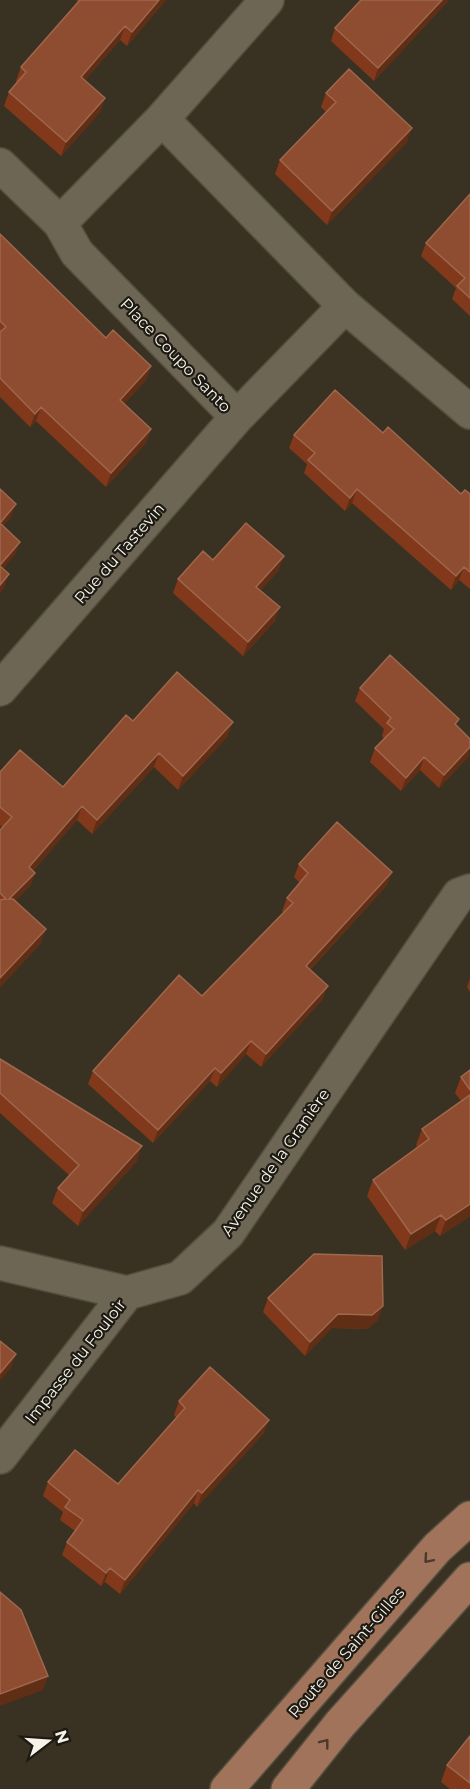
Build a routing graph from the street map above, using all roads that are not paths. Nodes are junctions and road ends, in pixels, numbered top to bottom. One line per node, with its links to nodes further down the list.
1 (267, 0): 2 (street)
2 (162, 118): 4 (street); 5 (street)
3 (0, 165): 4 (street, Place Coupo Santo)
4 (60, 223): 7 (street, Place Coupo Santo)
5 (345, 306): 6 (street); 7 (street, Place Coupo Santo)
6 (470, 412)
7 (237, 417): 8 (street, Rue du Tastevin)
8 (0, 689)
9 (470, 891): 11 (street, Avenue de la Granière)
10 (0, 1263): 11 (street, Avenue de la Granière)
11 (127, 1293): 12 (street, Impasse du Fouloir)
12 (0, 1457)
13 (470, 1518): 15 (main road, Route de Saint-Gilles, one-way to 15)
14 (470, 1579): 18 (main road, one-way to 14)
15 (290, 1716): 16 (main road, Route de Saint-Gilles); 17 (main road)
16 (227, 1789)
17 (254, 1789)
18 (288, 1789)

